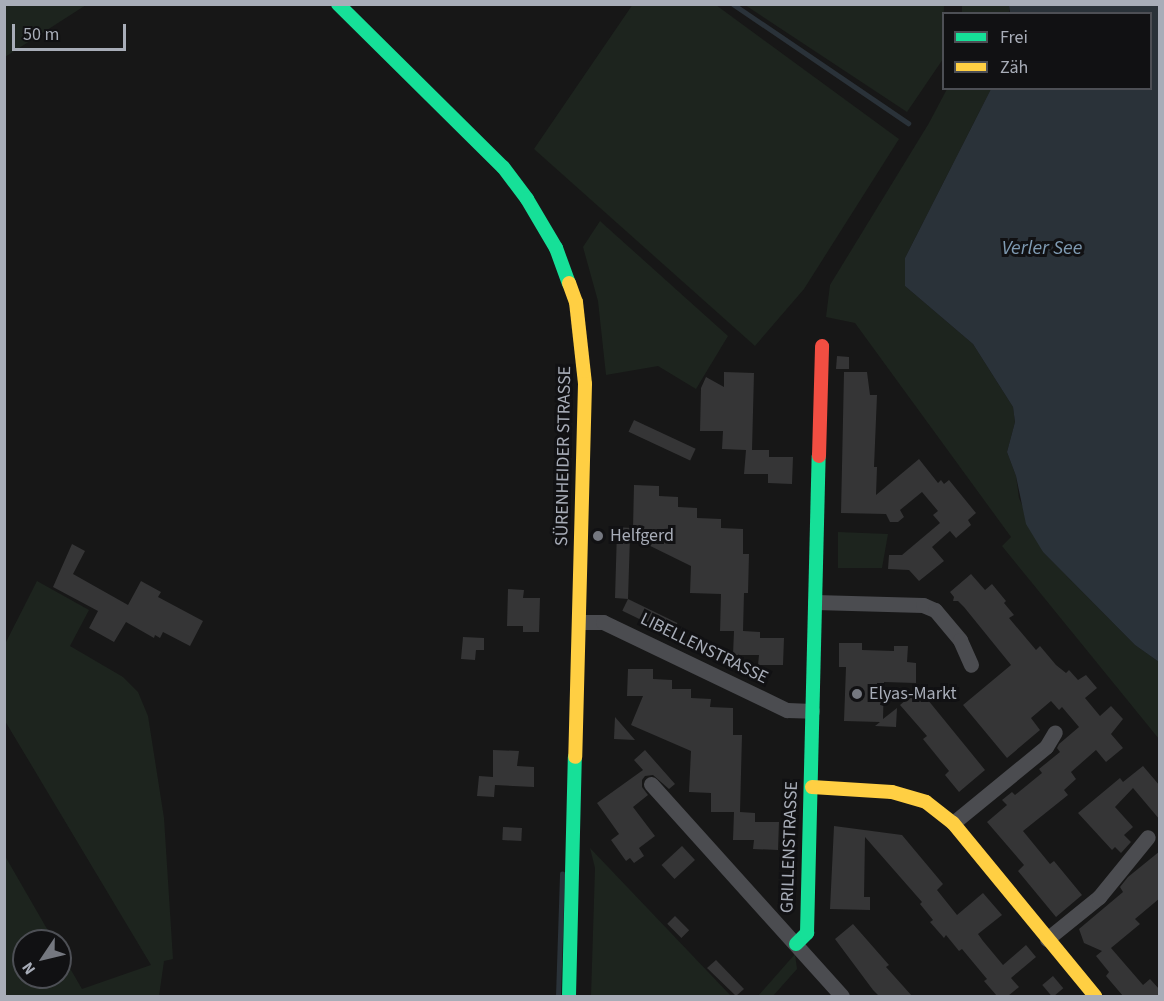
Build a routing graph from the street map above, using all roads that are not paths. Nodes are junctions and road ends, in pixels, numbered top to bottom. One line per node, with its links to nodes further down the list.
1 (338, 4): 4 (main road, SÜRENHEIDER STRASSE)
2 (822, 346): 3 (main road, GRILLENSTRASSE)
3 (815, 602): 5 (street); 6 (main road, GRILLENSTRASSE)
4 (580, 622): 6 (street, LIBELLENSTRASSE); 14 (main road, SÜRENHEIDER STRASSE)
5 (971, 664)
6 (812, 711): 9 (main road, GRILLENSTRASSE)
7 (1055, 732): 10 (street)
8 (651, 784): 13 (street, GRILLENSTRASSE)
9 (812, 787): 10 (main road); 13 (main road, GRILLENSTRASSE)
10 (953, 823): 12 (main road)
11 (1148, 837): 12 (street)
12 (1047, 939): 16 (main road)
13 (796, 944): 15 (street)
14 (569, 996)
15 (842, 996)
16 (1095, 996)

